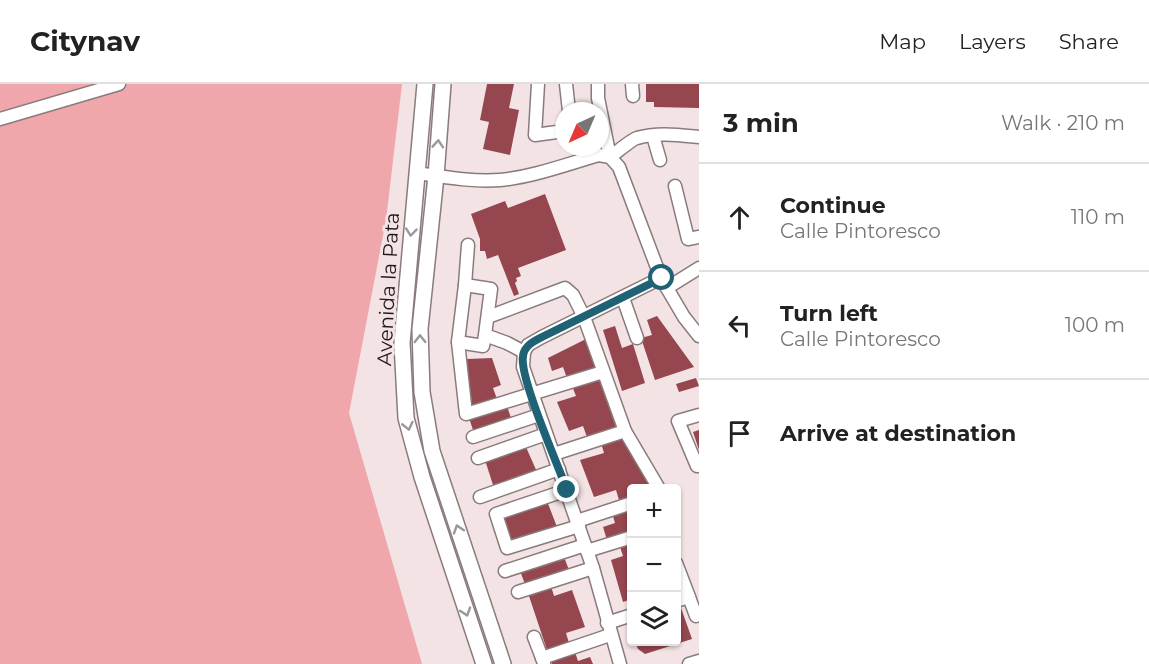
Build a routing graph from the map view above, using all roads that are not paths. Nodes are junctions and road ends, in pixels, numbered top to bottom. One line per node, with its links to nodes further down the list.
1 (118, 84): 8 (street)
2 (425, 84): 14 (main road, Avenida la Pata)
3 (442, 84): 15 (main road, Avenida la Pata, one-way to 3)
4 (538, 84): 9 (street)
5 (566, 84): 7 (street)
6 (598, 84): 12 (street)
7 (568, 102)
8 (0, 118)
9 (555, 132)
10 (654, 136): 11 (street); 12 (street); 13 (street)
11 (699, 137)
12 (610, 157): 15 (street); 20 (street)
13 (660, 160)
14 (417, 173): 15 (street); 60 (main road, Avenida la Pata, one-way to 60)
15 (436, 176): 61 (main road, Avenida la Pata, one-way to 15)
16 (675, 186): 17 (street)
17 (699, 237)
18 (468, 245): 21 (street)
19 (699, 268): 20 (street)
20 (664, 283): 22 (street); 26 (street)
21 (465, 285): 23 (street); 28 (street)
22 (623, 298): 24 (street); 27 (street)
23 (488, 317): 24 (street); 25 (street)
24 (584, 317): 29 (street); 30 (street)
25 (485, 335): 28 (street); 29 (street)
26 (699, 336)
27 (637, 338)
28 (458, 342): 31 (street)
29 (524, 352): 31 (street)
30 (603, 372): 31 (street); 34 (street)
31 (531, 394): 32 (street)
32 (539, 414): 35 (street); 36 (street)
33 (699, 415): 39 (street)
34 (625, 431): 37 (street); 41 (street)
35 (546, 434): 37 (street); 38 (street)
36 (473, 437)
37 (554, 454): 40 (street)
38 (478, 458)
39 (697, 466)
40 (559, 469): 42 (street); 43 (street)
41 (656, 484)
42 (567, 490): 45 (street); 45 (street)
43 (480, 497)
44 (627, 505): 45 (street)
45 (578, 523): 47 (street)
46 (628, 538): 47 (street)
47 (586, 548): 48 (street); 49 (street)
48 (592, 568): 51 (street); 56 (street)
49 (505, 571)
50 (681, 576): 52 (street)
51 (518, 592)
52 (689, 597): 53 (street); 54 (street)
53 (681, 599)
54 (696, 616)
55 (627, 618): 56 (street)
56 (609, 629): 58 (street); 62 (street)
57 (534, 638): 58 (street)
58 (543, 661)
59 (699, 661): 63 (street)
60 (484, 664)
61 (503, 664)
62 (620, 664)
63 (689, 664)

